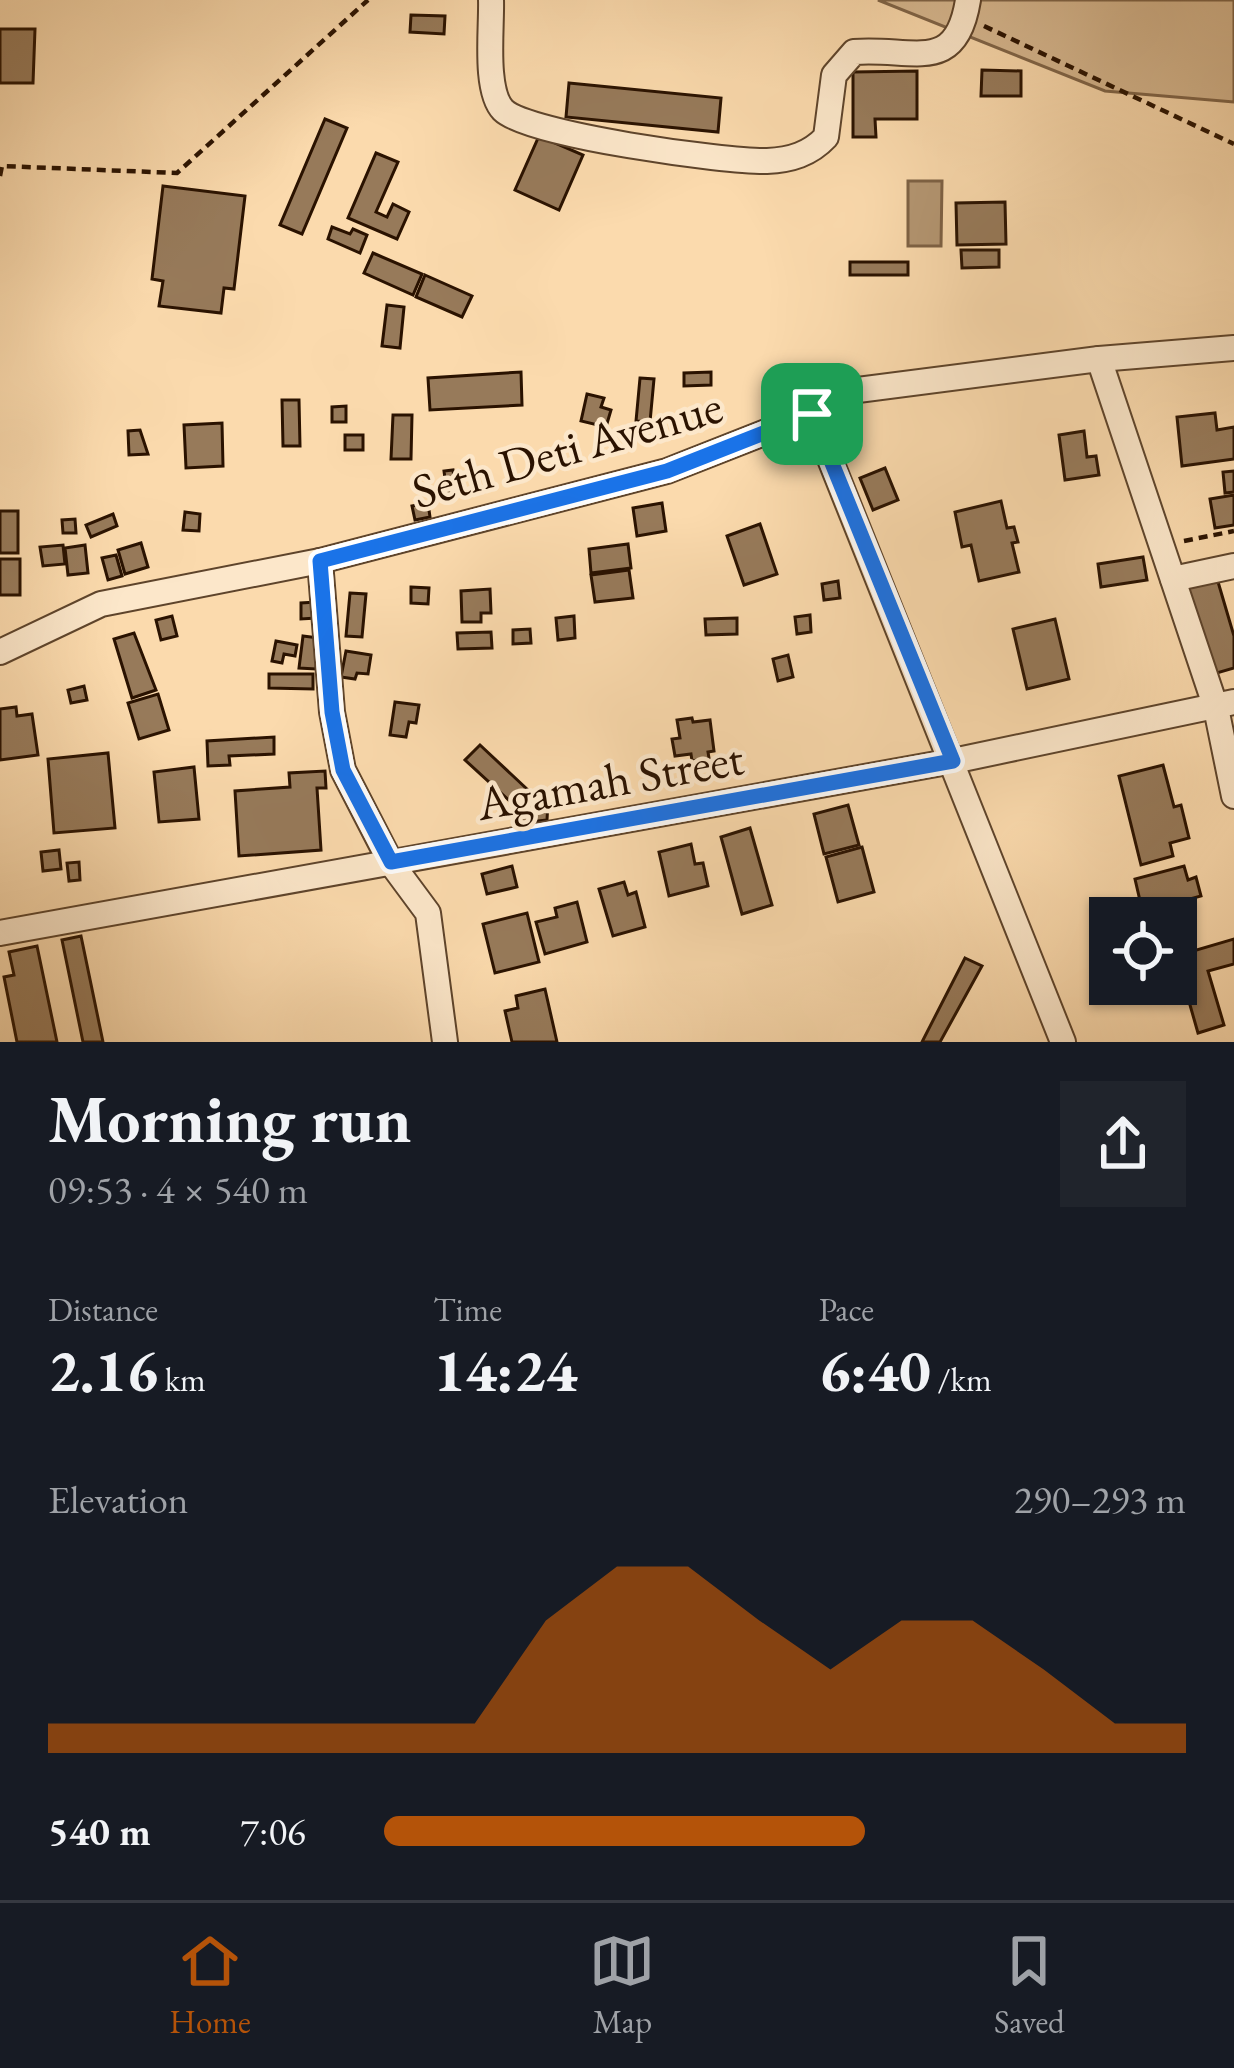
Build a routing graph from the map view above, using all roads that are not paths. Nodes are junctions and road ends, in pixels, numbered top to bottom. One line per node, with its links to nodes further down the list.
1 (491, 0): 2 (street)
2 (967, 9)
3 (1234, 348): 4 (street, Seth Deti Avenue)
4 (1099, 359): 5 (street, Seth Deti Avenue); 8 (street)
5 (812, 414): 6 (street, Seth Deti Avenue); 11 (street)
6 (320, 561): 9 (street, Seth Deti Avenue); 13 (street)
7 (1234, 566): 8 (street)
8 (1173, 579): 10 (street)
9 (0, 652)
10 (1225, 705): 11 (street, Agamah Street); 12 (street)
11 (953, 761): 13 (street, Agamah Street); 16 (street)
12 (1234, 796)
13 (391, 862): 14 (street, Agamah Street); 15 (street)
14 (0, 933)
15 (445, 1042)
16 (1063, 1042)

